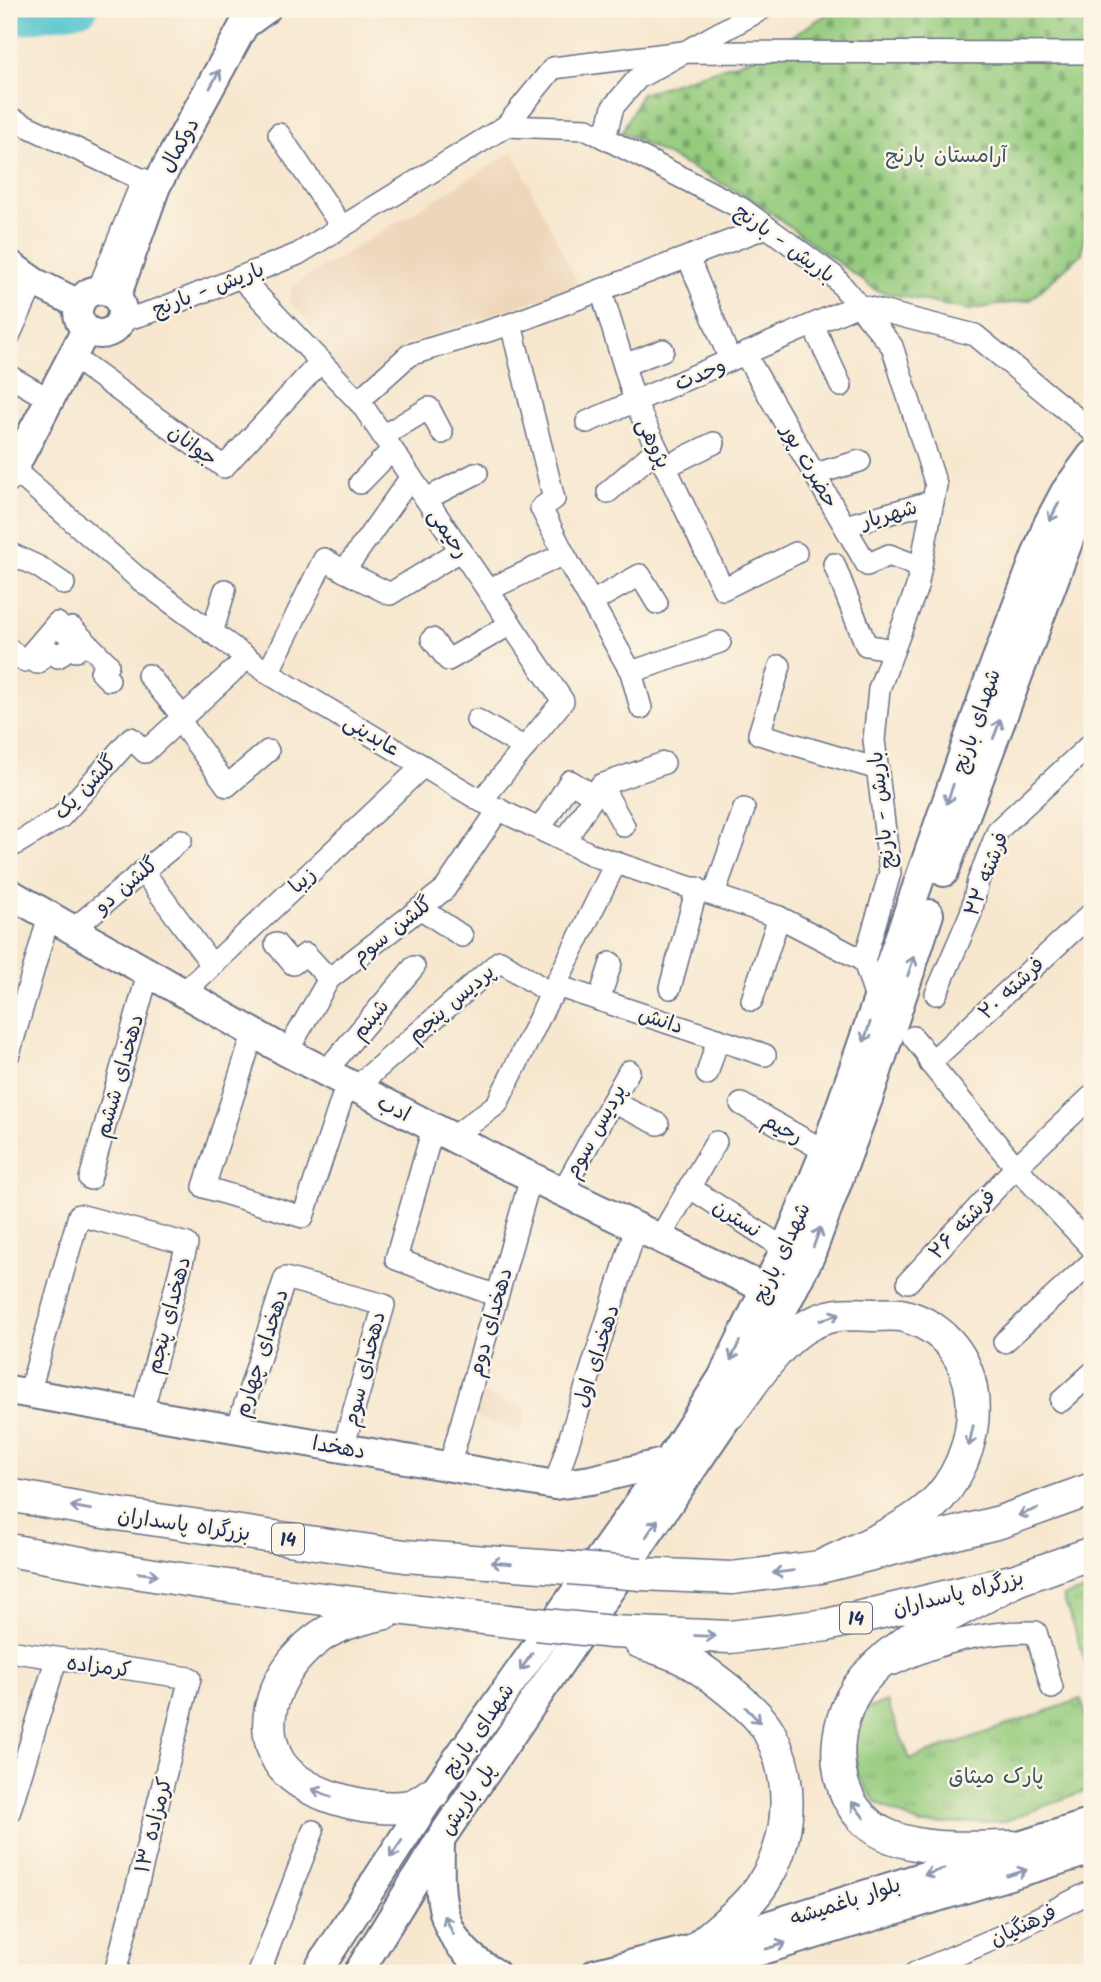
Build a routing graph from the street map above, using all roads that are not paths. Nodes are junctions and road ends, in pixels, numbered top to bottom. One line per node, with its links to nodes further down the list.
1 (266, 9): 9 (main road, دوکمال, one-way to 1)
2 (762, 9): 3 (street)
3 (683, 52): 4 (street); 6 (street); 8 (street)
4 (1092, 53)
5 (12, 119): 9 (street)
6 (506, 126): 8 (street, باریش - بارنج); 10 (street, باریش - بارنج)
7 (279, 134): 10 (street)
8 (605, 138): 11 (street, باریش - بارنج)
9 (150, 183): 18 (main road, دوکمال)
10 (342, 227): 14 (street, باریش - بارنج)
11 (767, 227): 12 (street); 17 (street, باریش - بارنج)
12 (688, 257): 16 (street); 23 (street, حضرت پور)
13 (9, 265): 15 (main road)
14 (240, 277): 18 (street, باریش - بارنج); 24 (street, رحیمی)
15 (34, 282): 18 (main road); 21 (street)
16 (601, 289): 19 (street); 25 (street, پژوهی)
17 (858, 305): 20 (street, وحدت); 33 (street); 48 (street, باریش - بارنج)
18 (100, 313): 26 (main road, دوکمال)
19 (511, 324): 30 (street); 53 (street)
20 (813, 324): 23 (street, وحدت); 28 (street)
21 (9, 336)
22 (663, 350): 25 (street)
23 (738, 357): 31 (street, وحدت); 42 (street, حضرت پور)
24 (321, 361): 26 (street, جوانان); 30 (street, رحیمی)
25 (624, 365): 31 (street, پژوهی)
26 (72, 370): 41 (main road, دوکمال)
27 (9, 376): 29 (street)
28 (841, 386)
29 (40, 394)
30 (358, 401): 35 (street, رحیمی)
31 (635, 402): 32 (street, وحدت); 38 (street, پژوهی)
32 (587, 422)
33 (1092, 432)
34 (442, 433): 35 (street)
35 (388, 443): 43 (street, رحیمی); 44 (street)
36 (714, 443): 38 (street)
37 (1092, 455): 115 (main road, شهدای بارنج, one-way to 115)
38 (661, 458): 45 (street); 51 (street, پژوهی)
39 (860, 461): 42 (street)
40 (477, 472): 47 (street)
41 (11, 473): 63 (street, عابدینی)
42 (815, 474): 49 (street, حضرت پور)
43 (411, 477): 47 (street, رحیمی); 56 (street)
44 (360, 482)
45 (608, 492)
46 (1092, 498): 146 (main road, شهدای بارنج, one-way to 46)
47 (426, 499): 50 (street, رحیمی)
48 (933, 501): 49 (street, شهریار); 55 (street, باریش - بارنج)
49 (845, 526): 55 (street, حضرت پور)
50 (461, 550): 56 (street); 59 (street, رحیمی)
51 (796, 552)
52 (9, 553): 57 (street)
53 (564, 554): 59 (street); 60 (street)
54 (834, 565): 67 (street)
55 (920, 567): 67 (street, باریش - بارنج)
56 (344, 570): 73 (street)
57 (64, 584)
58 (225, 590): 63 (street)
59 (488, 590): 62 (street, رحیمی)
60 (592, 602): 61 (street); 72 (street)
61 (657, 603)
62 (511, 624): 64 (street); 80 (street, رحیمی)
63 (212, 633): 70 (street, عابدینی)
64 (432, 639)
65 (720, 642): 72 (street)
66 (9, 649): 69 (street)
67 (893, 650): 84 (street, باریش - بارنج)
68 (76, 651): 69 (street)
69 (29, 656): 75 (street)
70 (247, 658): 73 (street, عابدینی); 77 (street, گلشن یک)
71 (780, 666): 84 (street)
72 (631, 671): 76 (street)
73 (268, 673): 83 (street, عابدینی)
74 (148, 675): 77 (street)
75 (109, 680)
76 (641, 708)
77 (181, 719): 81 (street); 92 (street, گلشن یک)
78 (477, 720): 80 (street)
79 (1092, 743): 112 (street, ۲۲ فرشته)
80 (525, 748): 86 (street, رحیمی)
81 (268, 751)
82 (664, 763): 85 (street)
83 (422, 766): 86 (street, عابدینی); 105 (street, زیبا)
84 (878, 769): 103 (street, باریش - بارنج)
85 (597, 790): 88 (street); 89 (street); 91 (street)
86 (490, 805): 89 (street, عابدینی); 97 (street, گلشن سوم)
87 (744, 809): 95 (street)
88 (624, 826)
89 (540, 829): 91 (street, عابدینی)
90 (181, 840): 94 (street, گلشن دو)
91 (565, 841): 93 (street, عابدینی)
92 (9, 848)
93 (617, 862): 95 (street, عابدینی); 110 (street)
94 (143, 871): 100 (street, گلشن دو); 105 (street)
95 (705, 891): 99 (street, عابدینی); 109 (street)
96 (9, 893): 100 (main road, ادب)
97 (420, 908): 101 (street); 108 (street, گلشن سوم)
98 (1092, 912): 122 (street, ۲۰ فرشته)
99 (779, 917): 103 (street, عابدینی); 114 (street)
100 (61, 923): 107 (main road, ادب); 120 (street)
101 (463, 936)
102 (276, 944): 108 (street)
103 (864, 961): 115 (street)
104 (611, 963): 113 (street)
105 (212, 965): 111 (street, زیبا)
106 (414, 967): 125 (street, شبنم)
107 (148, 974): 111 (main road, ادب); 135 (street, دهخدای ششم)
108 (330, 979): 119 (street, گلشن سوم)
109 (670, 988)
110 (555, 990): 113 (street, دانش); 125 (street, پردیس پنجم); 130 (street)
111 (182, 994): 116 (main road, ادب)
112 (936, 994)
113 (599, 1000): 118 (street, دانش)
114 (752, 1000)
115 (877, 1002): 132 (main road, شهدای بارنج, one-way to 132)
116 (253, 1034): 119 (main road, ادب); 125 (street)
117 (913, 1037): 122 (street)
118 (718, 1039): 121 (street, دانش); 124 (street)
119 (286, 1052): 125 (main road, ادب)
120 (9, 1054)
121 (765, 1055)
122 (930, 1063): 133 (street)
123 (629, 1071): 127 (street, پردیس سوم)
124 (707, 1074)
125 (343, 1081): 130 (main road, ادب)
126 (1092, 1096): 133 (street, ۲۶ فرشته)
127 (612, 1102): 129 (street); 137 (street, پردیس سوم)
128 (741, 1104): 132 (street, رحیم)
129 (658, 1124)
130 (442, 1133): 134 (main road, ادب); 145 (street)
131 (716, 1142): 136 (street, دهخدای اول)
132 (825, 1151): 140 (main road, شهدای بارنج)
133 (1016, 1167): 139 (street); 143 (street, ۲۶ فرشته)
134 (531, 1177): 137 (main road, ادب); 145 (street, دهخدای دوم)
135 (90, 1179)
136 (689, 1187): 138 (street, دهخدای اول); 140 (street, نسترن)
137 (562, 1192): 138 (main road, ادب)
138 (648, 1234): 144 (main road, ادب); 157 (street, دهخدای اول)
139 (1092, 1248)
140 (785, 1249): 144 (main road, شهدای بارنج)
141 (1092, 1262): 147 (street)
142 (285, 1278): 153 (street, دهخدای چهارم); 154 (street, دهخدای سوم)
143 (908, 1282)
144 (764, 1290): 146 (main road, ادب); 155 (main road, شهدای بارنج, one-way to 155)
145 (498, 1296): 156 (street, دهخدای دوم)
146 (790, 1300): 152 (main road, پل باریش)
147 (1004, 1342)
148 (1092, 1373): 150 (street)
149 (19, 1392): 151 (main road, دهخدا); 151 (street, دهخدای پنجم)
150 (1061, 1401)
151 (142, 1413): 153 (main road, دهخدا)
152 (730, 1413): 162 (highway, one-way to 162); 175 (main road, پل باریش, one-way to 152)
153 (237, 1429): 154 (main road, دهخدا)
154 (343, 1448): 156 (main road, دهخدا)
155 (668, 1462): 157 (main road, دهخدا); 171 (main road, شهدای بارنج, one-way to 171)
156 (449, 1467): 157 (main road, دهخدا)
157 (555, 1485)
158 (1092, 1489): 162 (highway, 14, one-way to 162)
159 (9, 1495): 162 (highway, بزرگراه پاسداران / 14, one-way to 159, bridge)
160 (9, 1550): 164 (highway, 14, one-way to 164)
161 (1092, 1553): 163 (highway, بزرگراه پاسداران / 14)
162 (820, 1567)
163 (1016, 1580): 165 (highway, بزرگراه پاسداران / 14, one-way to 163); 169 (highway)
164 (403, 1609): 165 (highway, 14, bridge); 171 (highway, one-way to 164)
165 (612, 1632): 180 (highway, one-way to 180)
166 (9, 1651): 167 (street, کرمزاده)
167 (56, 1660): 168 (street, کرمزاده); 172 (street)
168 (190, 1678): 181 (street, کرمزاده ۱۳)
169 (864, 1679): 170 (street); 176 (highway, one-way to 169)
170 (1052, 1688)
171 (433, 1793): 179 (main road, شهدای بارنج, one-way to 179)
172 (9, 1813)
173 (1092, 1823): 176 (main road, بلوار باغمیشه)
174 (313, 1831): 182 (street)
175 (440, 1838): 184 (main road, پل باریش); 185 (main road, one-way to 175)
176 (1013, 1847): 180 (main road, بلوار باغمیشه, one-way to 180)
177 (1092, 1850): 180 (main road, بلوار باغمیشه, one-way to 177)
178 (1092, 1891): 187 (street, فرهنگیان)
179 (328, 1960): 183 (main road, شهدای بارنج)
180 (692, 1960): 186 (main road, بلوار باغمیشه)
181 (115, 1973)
182 (259, 1973)
183 (316, 1973)
184 (357, 1973)
185 (495, 1973)
186 (596, 1973)
187 (915, 1973)

